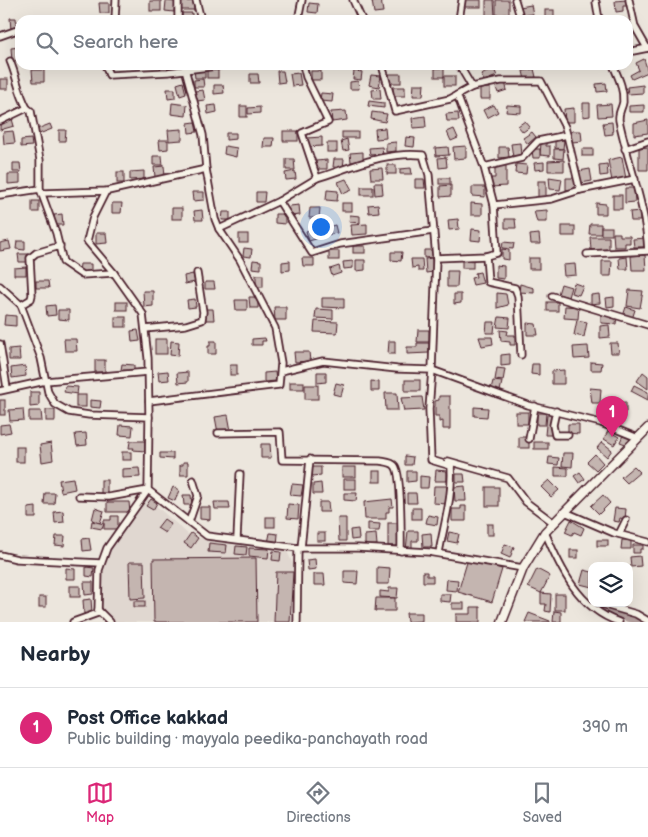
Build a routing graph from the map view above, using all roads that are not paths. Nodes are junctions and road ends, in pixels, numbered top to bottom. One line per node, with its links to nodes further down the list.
1 (116, 0): 10 (street)
2 (178, 0): 11 (street)
3 (196, 0): 12 (street)
4 (302, 0): 13 (street)
5 (353, 0): 14 (street)
6 (462, 0): 15 (street)
7 (515, 0): 16 (street)
8 (629, 0): 18 (street)
9 (596, 2): 17 (street)
10 (115, 15)
11 (178, 15)
12 (200, 15)
13 (299, 15)
14 (360, 15)
15 (460, 15)
16 (520, 15)
17 (598, 15)
18 (632, 15)
19 (633, 18): 22 (street)
20 (15, 31): 21 (street)
21 (0, 36)
22 (647, 48): 23 (street)
23 (633, 51)
24 (10, 61): 34 (street)
25 (106, 70): 26 (street)
26 (156, 70)
27 (185, 70): 40 (street)
28 (304, 70): 41 (street)
29 (383, 70): 33 (street)
30 (462, 70): 32 (street)
31 (615, 70): 38 (street)
32 (472, 87): 33 (street); 36 (street)
33 (458, 95): 39 (street)
34 (27, 108): 35 (street); 44 (street)
35 (0, 121)
36 (567, 135): 39 (street); 43 (street)
37 (648, 141): 38 (street)
38 (625, 149): 42 (street)
39 (484, 167): 48 (street)
40 (206, 169): 45 (street); 49 (street)
41 (318, 178): 47 (street); 50 (street)
42 (635, 179): 43 (street); 52 (street)
43 (580, 190): 48 (street)
44 (41, 191): 45 (street); 46 (street); 51 (street)
45 (106, 191): 56 (street)
46 (0, 195)
47 (279, 201): 49 (street); 50 (street)
48 (494, 206): 53 (street)
49 (220, 229): 65 (street)
50 (433, 231): 54 (street)
51 (60, 246): 56 (street); 59 (street)
52 (587, 254)
53 (486, 256): 54 (street); 63 (street)
54 (436, 258): 64 (street)
55 (197, 272): 61 (street)
56 (114, 273): 61 (street)
57 (0, 286): 59 (street)
58 (552, 296): 60 (street)
59 (21, 305): 67 (street)
60 (648, 325)
61 (145, 329): 66 (street)
62 (0, 344): 68 (street)
63 (520, 355)
64 (432, 370): 65 (street); 71 (street); 80 (street)
65 (281, 371): 70 (street)
66 (148, 372): 67 (street); 70 (street)
67 (45, 381): 68 (street); 73 (street)
68 (7, 388): 69 (street)
69 (0, 390)
70 (149, 401): 73 (street)
71 (534, 406): 72 (street); 78 (street)
72 (556, 411): 76 (street); 77 (street)
73 (149, 417): 83 (street)
74 (648, 429): 77 (main road)
75 (218, 433): 79 (street)
76 (568, 435)
77 (638, 438): 85 (main road)
78 (529, 439)
79 (310, 459): 93 (street); 94 (street)
80 (452, 466): 88 (street); 95 (street)
81 (240, 474): 91 (street)
82 (193, 480): 87 (street)
83 (148, 490): 84 (street); 87 (street); 97 (street)
84 (79, 496)
85 (565, 512): 88 (main road); 90 (street)
86 (626, 520): 90 (street)
87 (189, 522): 91 (street)
88 (554, 523): 89 (main road)
89 (545, 532): 98 (main road); 99 (street)
90 (619, 534): 92 (street)
91 (236, 539): 93 (street)
92 (648, 542)
93 (299, 548): 94 (street); 108 (street)
94 (401, 551): 95 (street)
95 (439, 553): 98 (street)
96 (0, 555): 97 (street)
97 (101, 563): 102 (street)
98 (523, 568): 109 (main road)
99 (582, 598): 100 (street); 110 (street)
100 (588, 600)
101 (612, 607): 103 (street)
102 (98, 610): 106 (street); 107 (street)
103 (636, 614): 104 (street); 105 (street)
104 (648, 617)
105 (648, 621)
106 (73, 622)
107 (110, 622)
108 (297, 622)
109 (502, 622)
110 (619, 622)

